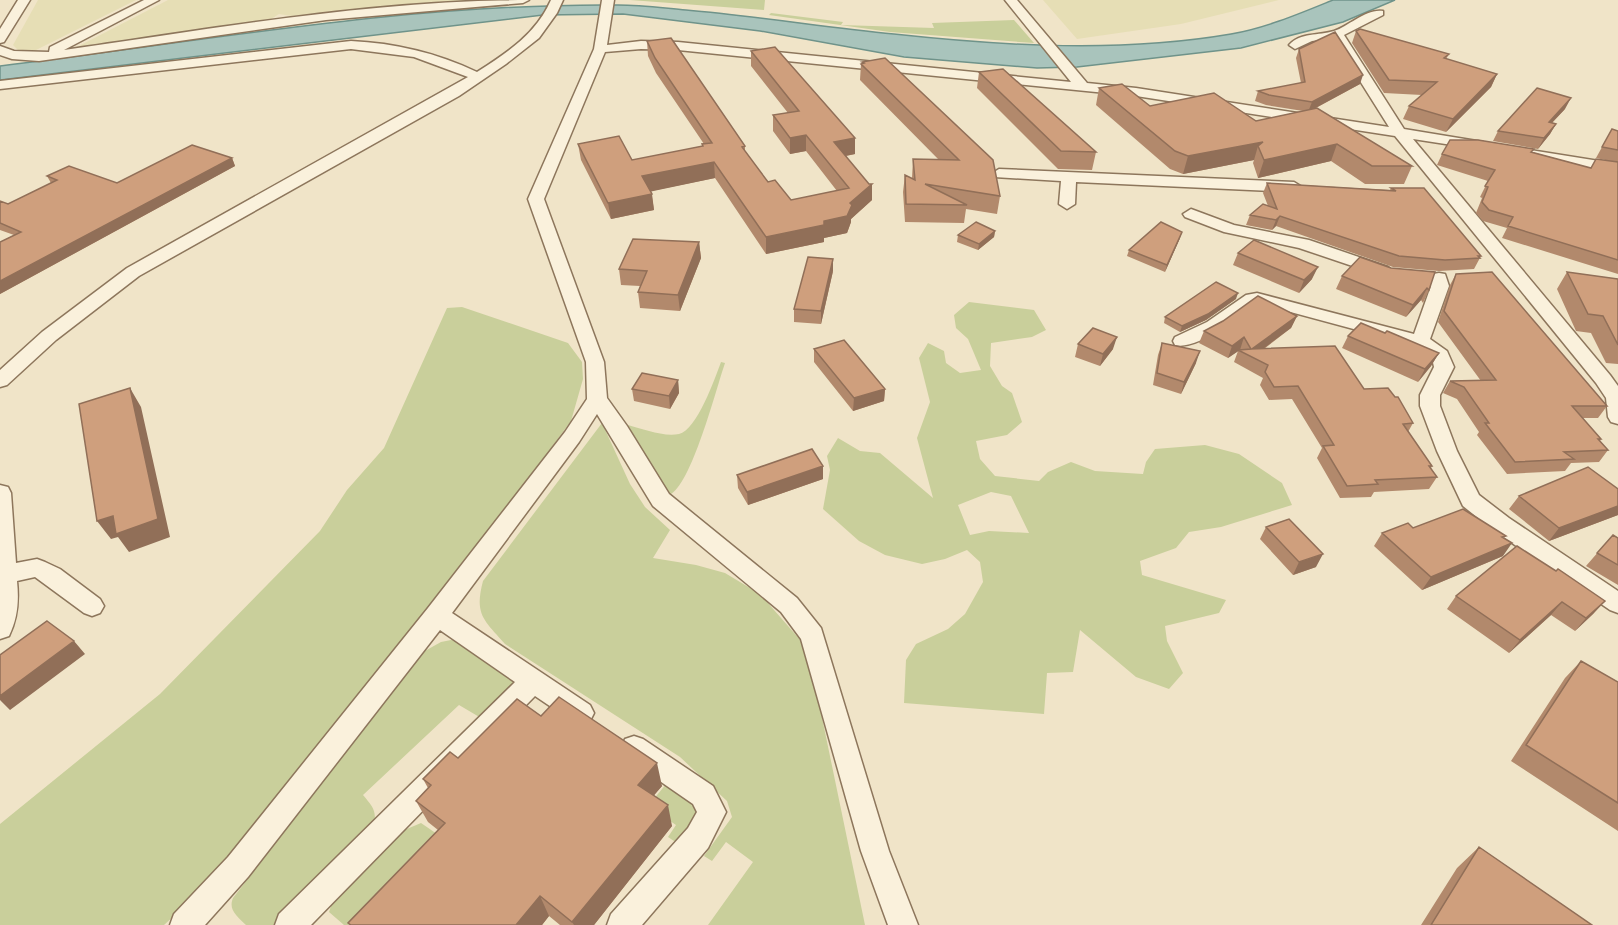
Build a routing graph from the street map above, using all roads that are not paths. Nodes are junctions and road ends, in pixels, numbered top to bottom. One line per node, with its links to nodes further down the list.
1 (24, 0): 9 (street)
2 (153, 0): 13 (street)
3 (523, 0): 13 (street)
4 (608, 0): 11 (street)
5 (1011, 0): 16 (street)
6 (556, 2): 14 (street)
7 (1379, 13): 8 (street)
8 (1337, 34): 10 (street); 17 (street)
9 (0, 39)
10 (1295, 45)
11 (600, 49): 16 (street); 35 (street)
12 (0, 50): 13 (street)
13 (20, 67)
14 (478, 77): 15 (street); 34 (street)
15 (0, 85)
16 (1083, 86): 17 (street)
17 (1399, 132): 18 (street); 25 (street)
18 (1488, 147)
19 (1510, 150): 20 (street)
20 (1618, 168)
21 (999, 174): 22 (street)
22 (1069, 177): 23 (street); 26 (street)
23 (1307, 188)
24 (1427, 191): 25 (street)
25 (1447, 191): 29 (street)
26 (1067, 204)
27 (1191, 214): 28 (street)
28 (1399, 275)
29 (1517, 275): 30 (street); 36 (street)
30 (1495, 276)
31 (1418, 277): 33 (street)
32 (1182, 341): 33 (street)
33 (1420, 341): 39 (street)
34 (0, 381)
35 (597, 399): 41 (street); 47 (street)
36 (1618, 417)
37 (0, 493): 38 (street)
38 (5, 574): 40 (street); 42 (street)
39 (1618, 603)
40 (92, 606)
41 (437, 615): 43 (street); 44 (street)
42 (0, 629)
43 (534, 681): 45 (street); 46 (street)
44 (188, 924)
45 (290, 925)
46 (622, 925)
47 (903, 925)

